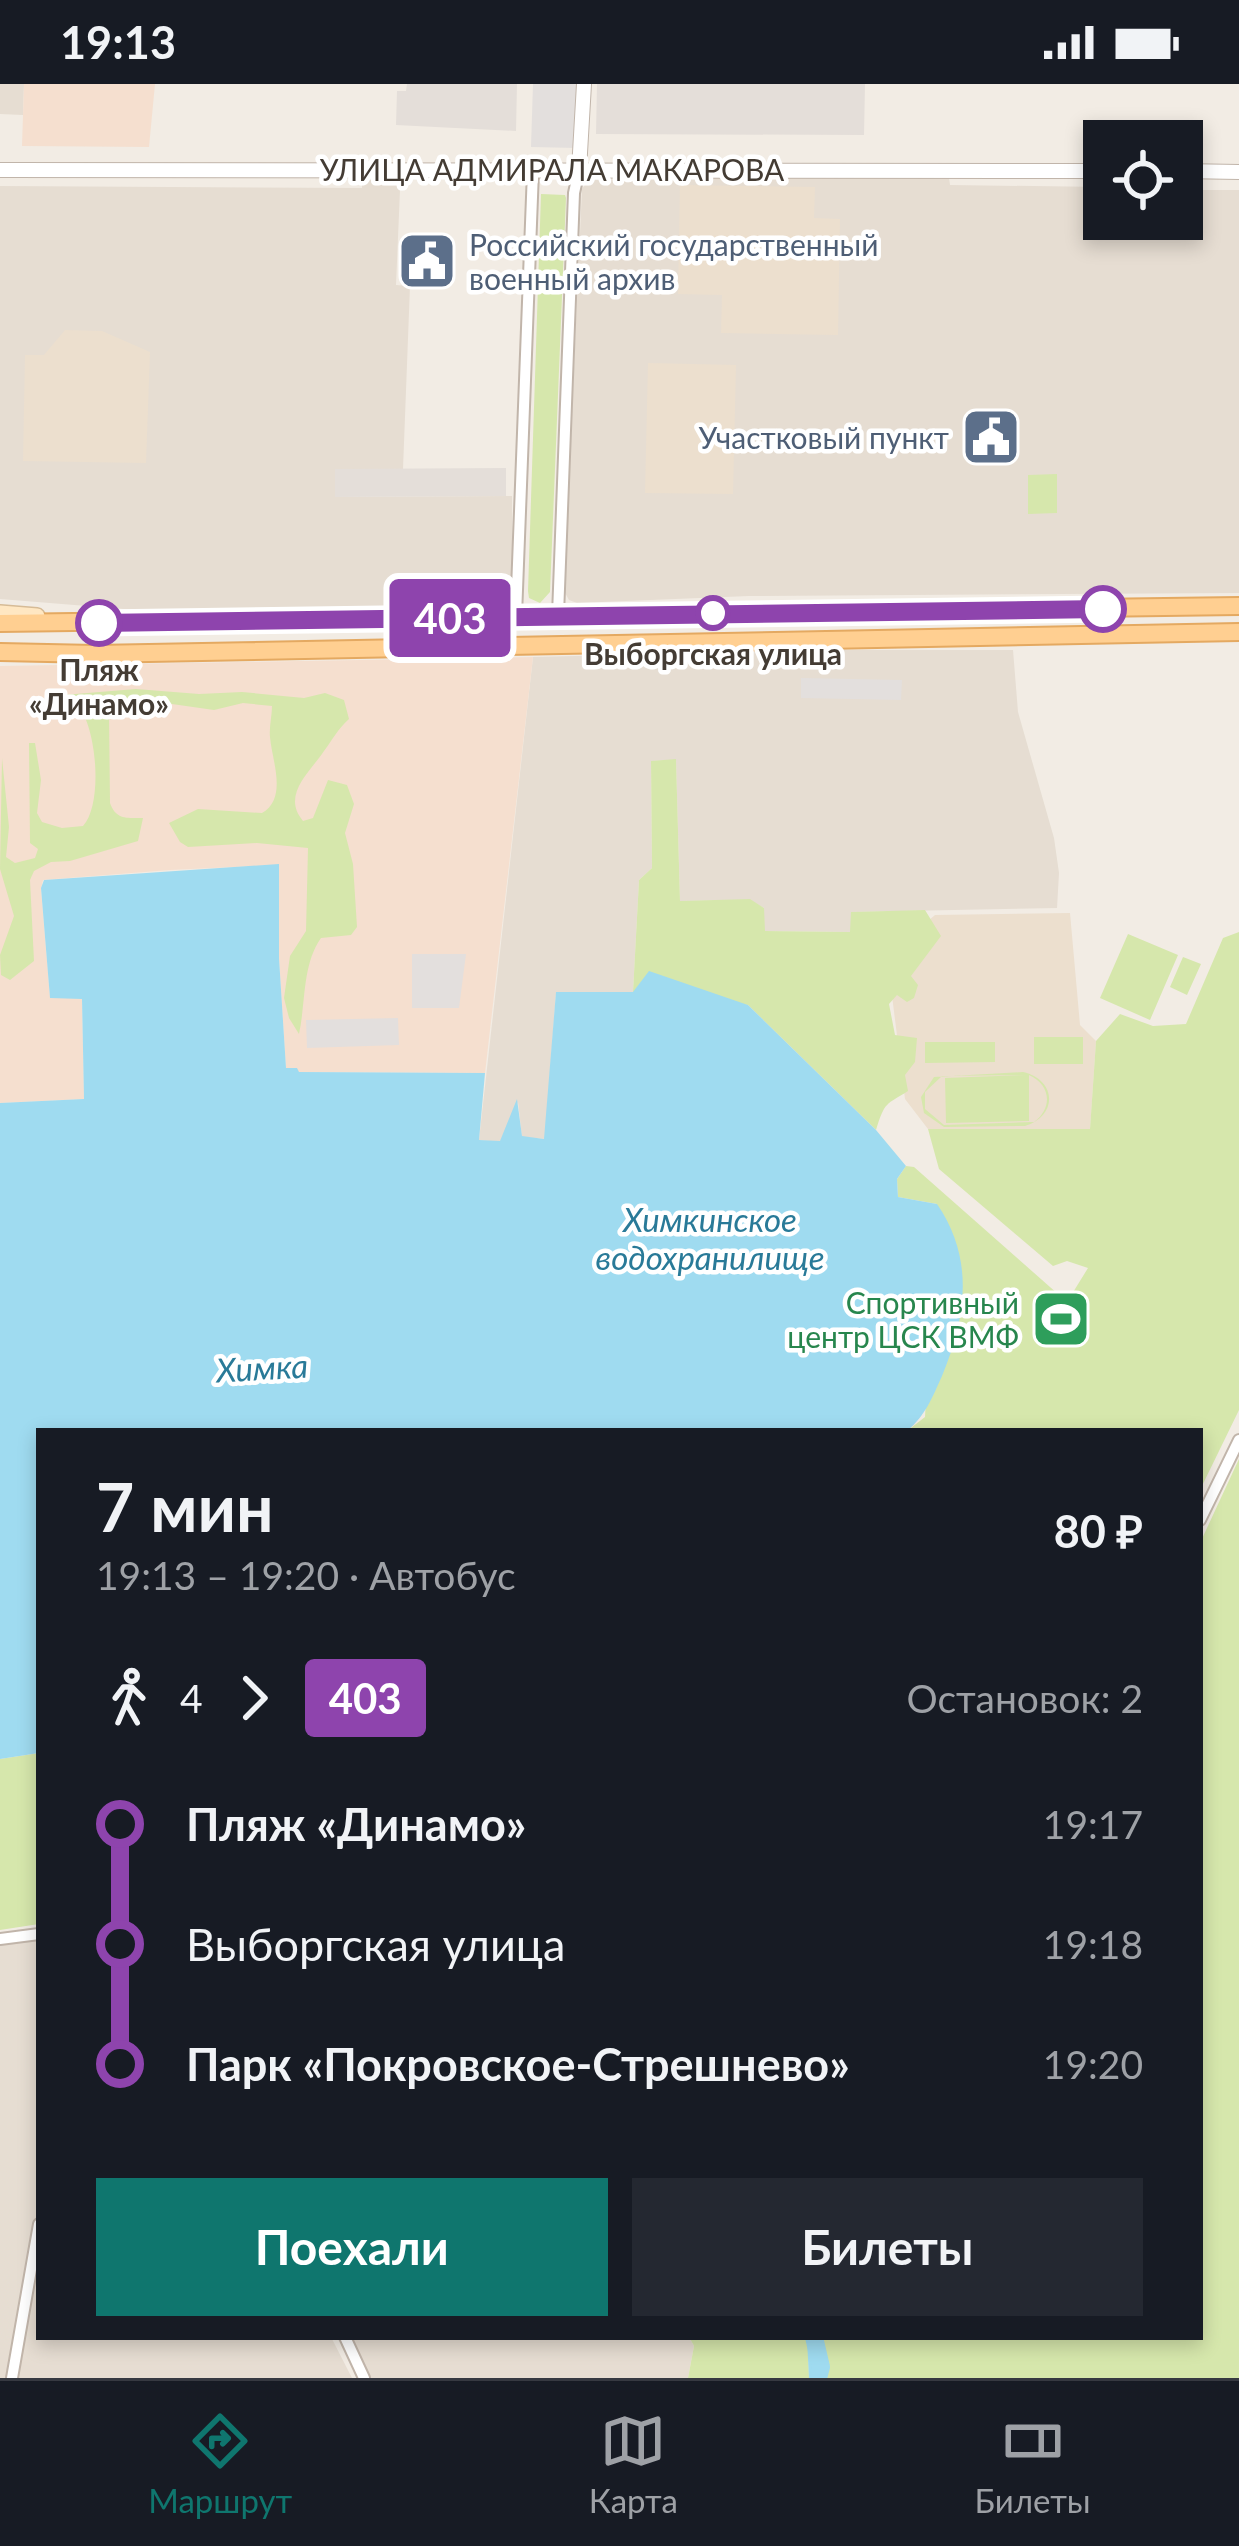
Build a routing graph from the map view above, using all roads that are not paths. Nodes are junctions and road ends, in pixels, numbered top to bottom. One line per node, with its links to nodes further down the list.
1 (584, 84): 3 (street)
2 (0, 170): 4 (street, УЛИЦА АДМИРАЛА МАКАРОВА)
3 (579, 170): 4 (street, УЛИЦА АДМИРАЛА МАКАРОВА); 5 (street, УЛИЦА АДМИРАЛА МАКАРОВА); 10 (street)
4 (533, 171): 11 (street)
5 (1083, 171)
6 (1203, 171): 7 (street)
7 (1239, 172)
8 (1239, 606): 10 (main road)
9 (0, 613): 13 (main road)
10 (558, 615): 11 (main road)
11 (516, 616): 13 (main road)
12 (0, 623): 13 (main road)
13 (99, 623)
14 (1239, 632): 15 (main road)
15 (0, 656)
16 (1239, 1440): 17 (street)
17 (1203, 1514)
18 (36, 1934): 19 (street)
19 (0, 1939)
20 (36, 2241): 22 (street)
21 (346, 2340): 23 (street)
22 (12, 2378)
23 (364, 2378)

